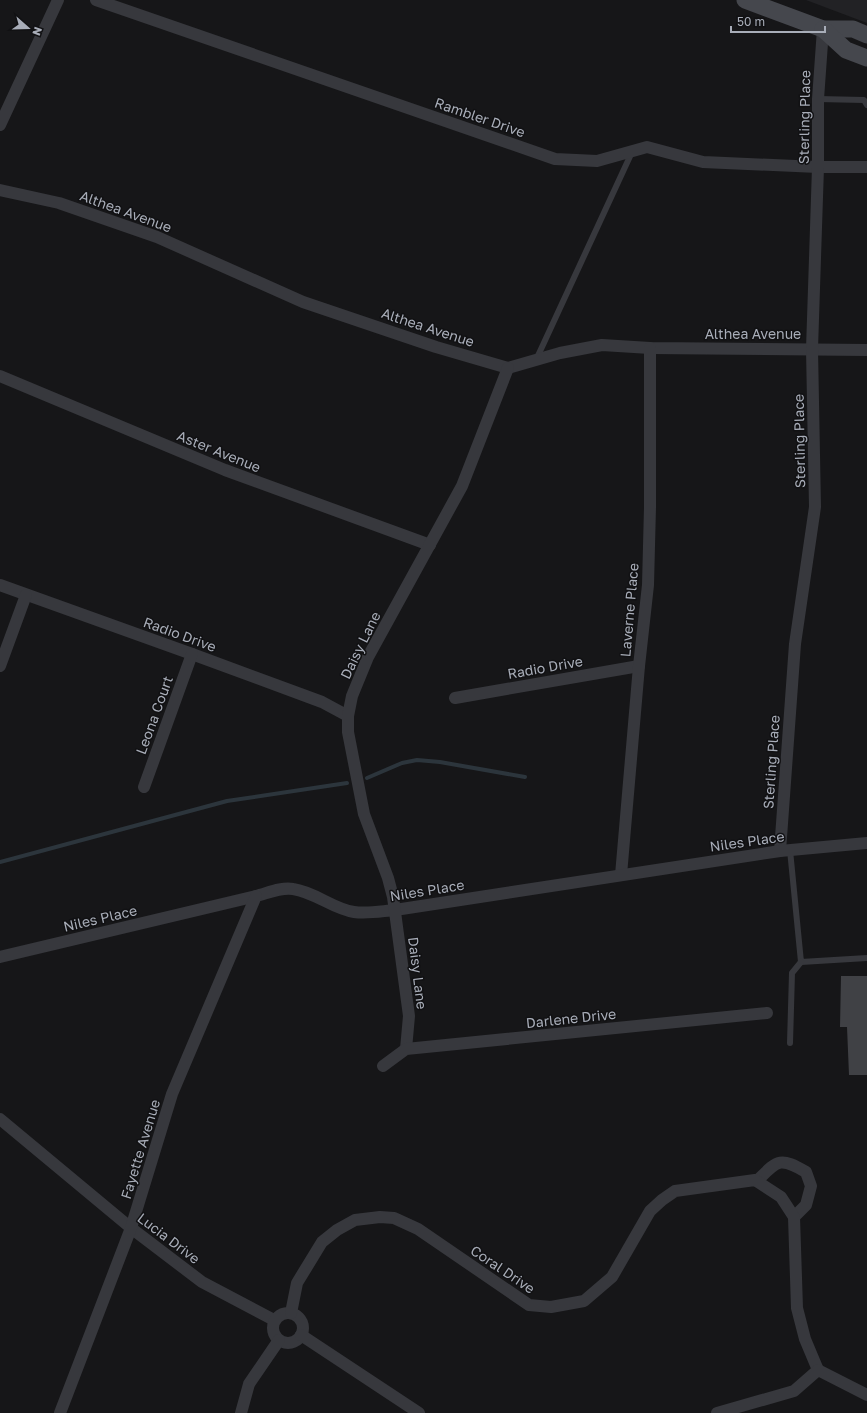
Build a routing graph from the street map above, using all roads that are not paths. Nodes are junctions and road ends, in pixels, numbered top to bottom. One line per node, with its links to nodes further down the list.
1 (58, 0): 10 (street)
2 (96, 0): 11 (street, Rambler Drive)
3 (745, 0): 4 (main road)
4 (776, 6): 5 (main road)
5 (823, 29): 6 (main road); 7 (main road); 8 (street, Sterling Place)
6 (867, 35)
7 (867, 58)
8 (818, 99): 9 (lane); 12 (street, Sterling Place)
9 (867, 105)
10 (0, 125)
11 (633, 151): 12 (street, Rambler Drive); 18 (lane)
12 (818, 167): 13 (street, Rambler Drive); 16 (street, Sterling Place)
13 (867, 167)
14 (0, 190): 19 (street, Althea Avenue)
15 (650, 348): 16 (street, Althea Avenue); 18 (street, Althea Avenue); 26 (street, Laverne Place)
16 (812, 349): 17 (street, Althea Avenue); 31 (street, Sterling Place)
17 (867, 350)
18 (536, 360): 19 (street, Althea Avenue)
19 (508, 368): 21 (street, Daisy Lane)
20 (0, 376): 21 (street, Aster Avenue)
21 (430, 545): 28 (street, Daisy Lane)
22 (0, 586): 23 (street, Radio Drive)
23 (26, 595): 24 (street, Radio Drive); 25 (street)
24 (192, 654): 28 (street, Radio Drive); 29 (street, Leona Court)
25 (0, 666)
26 (639, 666): 27 (street, Radio Drive); 32 (street, Laverne Place)
27 (455, 698)
28 (348, 716): 34 (street, Daisy Lane)
29 (144, 786)
30 (867, 843): 31 (street, Niles Place)
31 (785, 851): 32 (street, Niles Place); 37 (lane)
32 (621, 875): 34 (street, Niles Place)
33 (256, 896): 34 (street, Niles Place); 35 (street, Niles Place); 45 (street, Fayette Avenue)
34 (395, 910): 40 (street, Daisy Lane)
35 (0, 957)
36 (867, 958): 37 (lane)
37 (800, 962): 39 (lane)
38 (768, 1013): 40 (street, Darlene Drive)
39 (790, 1042)
40 (406, 1049): 41 (street)
41 (383, 1066)
42 (0, 1119): 45 (street, Lucia Drive)
43 (757, 1181): 44 (street); 44 (street); 46 (street, Coral Drive)
44 (794, 1217): 50 (street)
45 (131, 1228): 47 (street, Lucia Drive); 53 (street, Fayette Avenue)
46 (291, 1313): 47 (street); 48 (street)
47 (274, 1320): 49 (street)
48 (301, 1335): 49 (street); 52 (street)
49 (278, 1340): 54 (street)
50 (818, 1370): 51 (street); 55 (street)
51 (867, 1395)
52 (413, 1411)
53 (60, 1413)
54 (242, 1413)
55 (717, 1413)

